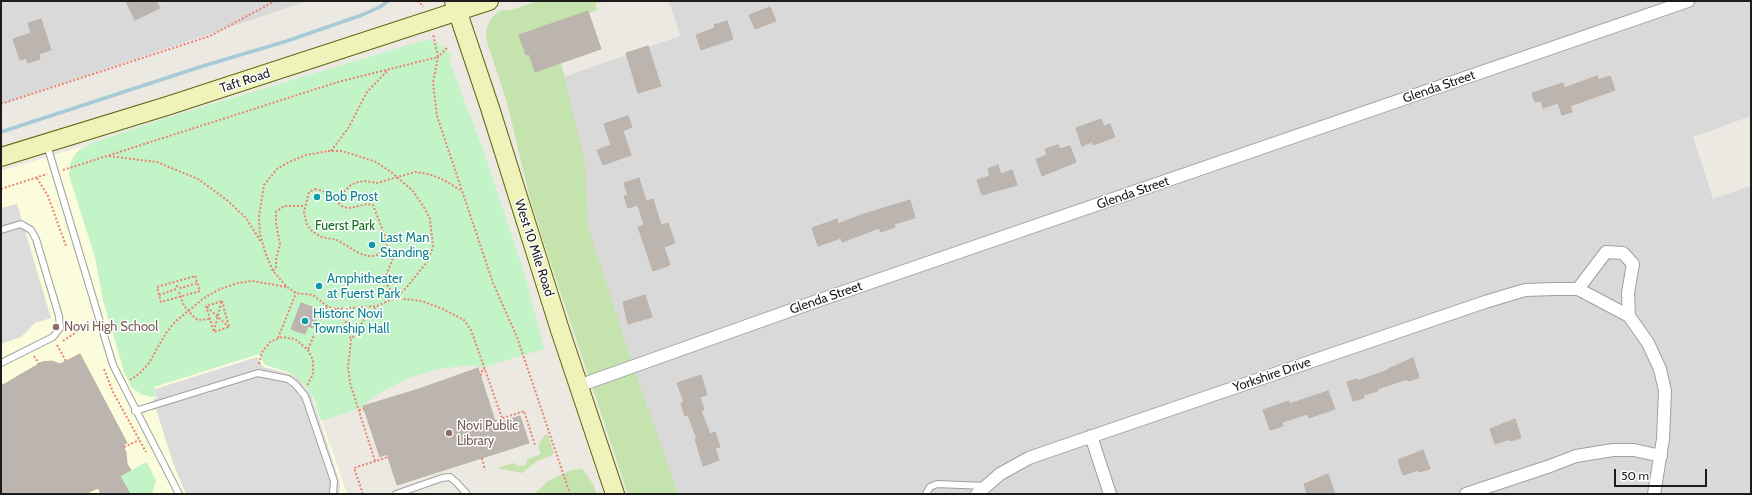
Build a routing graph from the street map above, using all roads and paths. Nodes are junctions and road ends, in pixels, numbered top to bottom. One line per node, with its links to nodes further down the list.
1 (275, 1): 11 (path)
2 (417, 1): 5 (path)
3 (489, 1): 6 (street, Taft Road)
4 (1688, 1): 62 (street, Glenda Street)
5 (421, 4)
6 (456, 6): 12 (street, Taft Road); 62 (street, West 10 Mile Road)
7 (435, 40): 9 (path)
8 (447, 48): 9 (path)
9 (438, 57): 10 (path); 20 (path)
10 (388, 70): 13 (path); 14 (path)
11 (1, 104)
12 (46, 142): 15 (street, Taft Road); 61 (lane)
13 (331, 150): 18 (path); 24 (path)
14 (107, 156): 16 (path); 24 (path)
15 (1, 157)
16 (69, 168)
17 (41, 176): 19 (path)
18 (397, 177): 20 (path); 21 (path); 38 (path)
19 (1, 189)
20 (461, 190): 85 (path)
21 (335, 200): 22 (path); 25 (path)
22 (305, 206): 25 (path); 26 (path)
23 (1, 230): 56 (lane)
24 (262, 243): 26 (path)
25 (386, 246): 38 (path)
26 (273, 271): 30 (path)
27 (176, 282): 28 (path); 29 (path); 36 (path)
28 (197, 284): 31 (path); 37 (path)
29 (177, 286): 31 (path); 33 (path)
30 (287, 287): 35 (path); 44 (path)
31 (181, 288): 34 (path)
32 (1578, 289): 45 (street, Yorkshire Drive); 45 (street); 70 (street, Yorkshire Drive)
33 (176, 290): 34 (path); 36 (path)
34 (179, 292): 37 (path)
35 (296, 293): 41 (path); 50 (path)
36 (159, 295): 37 (path)
37 (181, 297): 44 (path)
38 (395, 298): 42 (path); 58 (path)
39 (222, 302): 40 (path); 46 (path); 48 (path)
40 (206, 306): 46 (path); 47 (path)
41 (327, 306): 43 (path); 53 (path)
42 (377, 306): 43 (path); 51 (path)
43 (335, 310): 51 (path)
44 (187, 311): 47 (path); 61 (path)
45 (1629, 316): 74 (street, Yorkshire Drive)
46 (218, 317): 48 (path); 49 (path)
47 (210, 319): 49 (path)
48 (229, 327): 49 (path)
49 (214, 332)
50 (278, 338): 53 (path); 59 (path)
51 (351, 340): 66 (path)
52 (57, 345): 55 (path)
53 (308, 350): 63 (path)
54 (34, 356): 57 (path)
55 (66, 361)
56 (1, 363)
57 (39, 364)
58 (485, 369): 60 (path); 68 (path)
59 (258, 373): 63 (lane); 67 (lane)
60 (480, 375)
61 (122, 386): 64 (path); 67 (lane)
62 (578, 386): 86 (street, West 10 Mile Road)
63 (301, 390): 82 (lane)
64 (113, 392)
65 (364, 408): 66 (path)
66 (359, 410): 77 (path)
67 (135, 411): 81 (lane)
68 (502, 418): 69 (path); 72 (path)
69 (495, 421)
70 (1091, 436): 79 (street, Yorkshire Drive); 88 (street)
71 (139, 440): 73 (path)
72 (535, 444)
73 (124, 447)
74 (1661, 456): 89 (street); 90 (street, Yorkshire Drive)
75 (388, 457): 77 (path)
76 (482, 458): 78 (path)
77 (375, 461): 83 (path)
78 (485, 470)
79 (981, 490): 87 (lane)
80 (466, 493): 84 (lane)
81 (179, 494)
82 (333, 494)
83 (363, 494)
84 (396, 494)
85 (570, 494)
86 (615, 494)
87 (926, 494)
88 (1110, 494)
89 (1466, 494)
90 (1654, 494)

